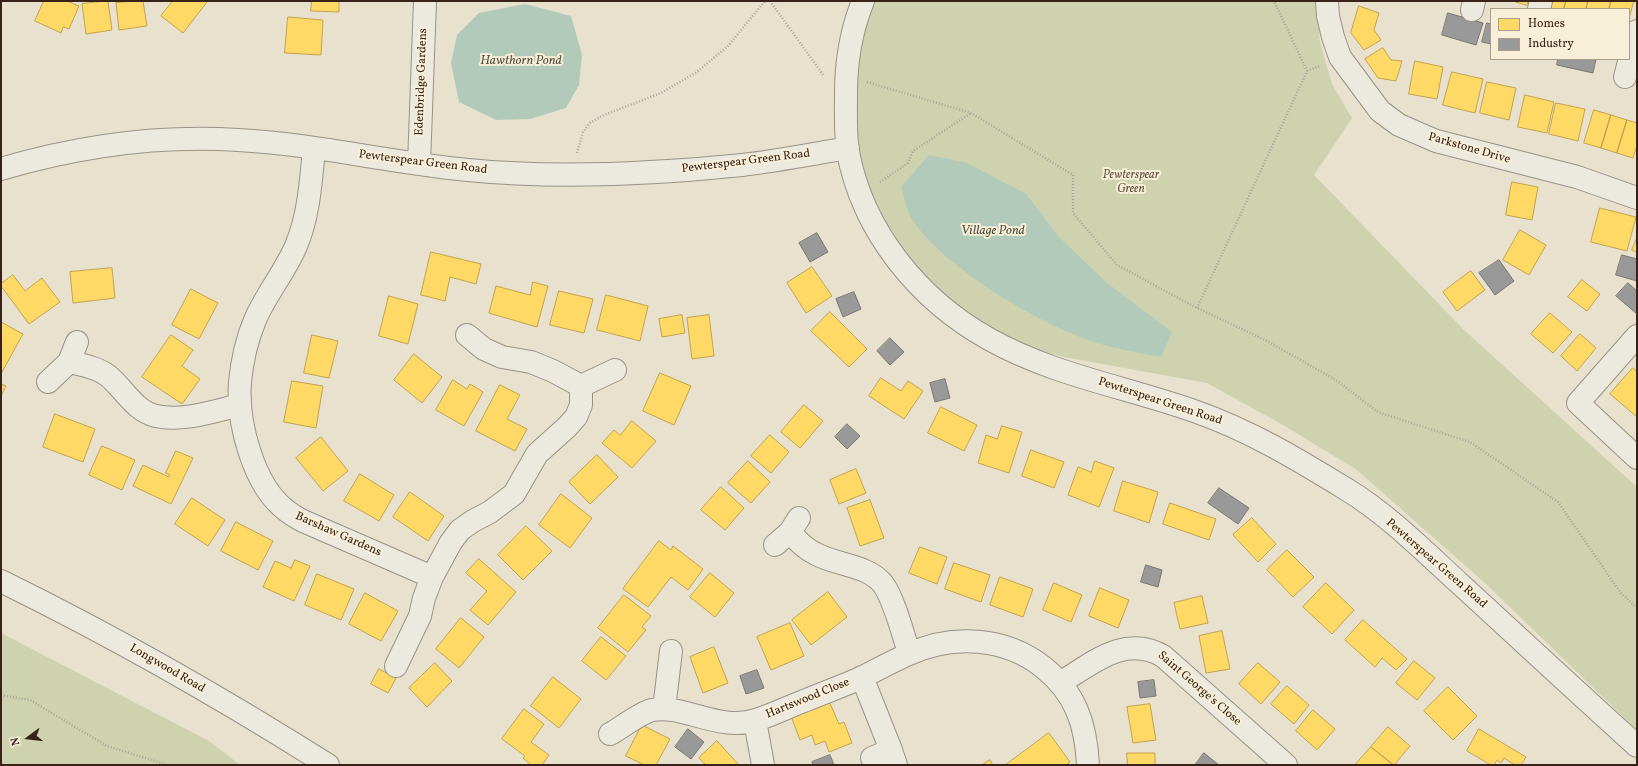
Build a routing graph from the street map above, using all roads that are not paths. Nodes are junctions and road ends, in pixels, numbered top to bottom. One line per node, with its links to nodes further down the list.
1 (425, 1): 10 (street, Edenbridge Gardens)
2 (863, 1): 9 (street, Pewterspear Green Road)
3 (1327, 1): 12 (street, Parkstone Drive)
4 (1637, 31): 5 (street)
5 (1630, 58)
6 (1629, 60): 7 (street)
7 (1625, 77)
8 (314, 148): 10 (street, Pewterspear Green Road); 11 (street, Pewterspear Green Road); 18 (street, Barshaw Gardens)
9 (848, 148): 10 (street, Pewterspear Green Road); 31 (street, Pewterspear Green Road)
10 (419, 164)
11 (1, 169)
12 (1637, 198)
13 (466, 333): 17 (street)
14 (1637, 336): 19 (street)
15 (615, 370): 17 (street)
16 (48, 382): 18 (street)
17 (581, 386): 21 (street)
18 (240, 405): 21 (street, Barshaw Gardens)
19 (1637, 458)
20 (788, 532): 24 (street)
21 (432, 577): 25 (street)
22 (1, 581): 33 (street, Longwood Road)
23 (671, 651): 28 (street)
24 (909, 653): 26 (street, Hartswood Close); 27 (street, Hartswood Close)
25 (396, 666)
26 (862, 677): 29 (street, Hartswood Close); 32 (street, Hartswood Close)
27 (1060, 682): 35 (street, Hartswood Close); 36 (street, Saint George's Close)
28 (664, 709): 29 (street, Hartswood Close); 30 (street, Hartswood Close)
29 (755, 721): 34 (street, Hartswood Close)
30 (610, 734)
31 (1637, 746)
32 (886, 758)
33 (328, 765)
34 (763, 765)
35 (1088, 765)
36 (1286, 765)

